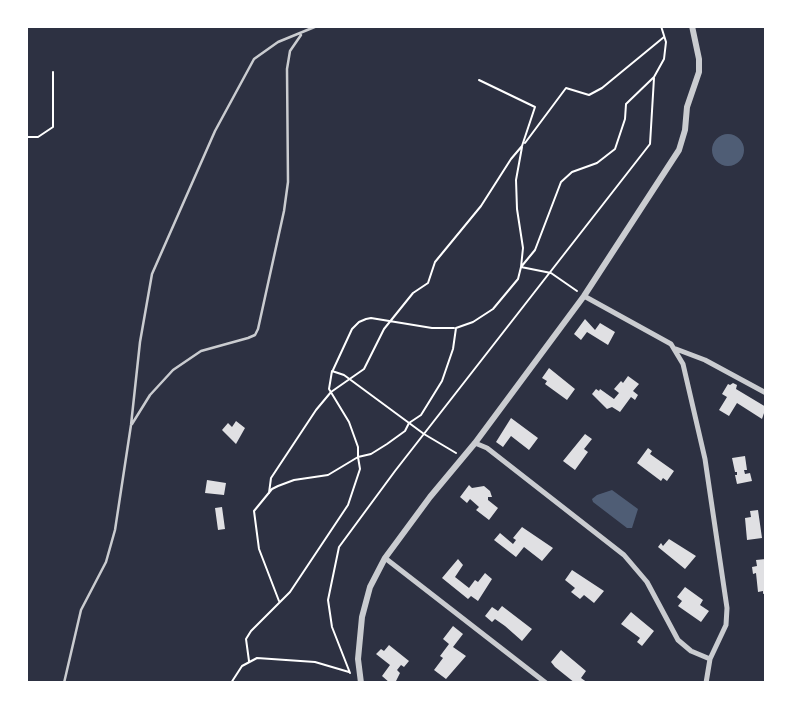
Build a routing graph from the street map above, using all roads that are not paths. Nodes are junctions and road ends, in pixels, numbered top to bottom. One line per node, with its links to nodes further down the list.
1 (317, 26): 3 (lane)
2 (692, 26): 4 (street)
3 (303, 32): 7 (lane); 7 (lane)
4 (584, 296): 5 (street); 8 (street)
5 (676, 349): 6 (street); 10 (street)
6 (766, 393)
7 (131, 425): 11 (lane)
8 (475, 443): 9 (street); 10 (street)
9 (386, 558): 12 (street); 13 (street)
10 (710, 659): 14 (street)
11 (64, 683)
12 (361, 683)
13 (547, 683)
14 (706, 683)

